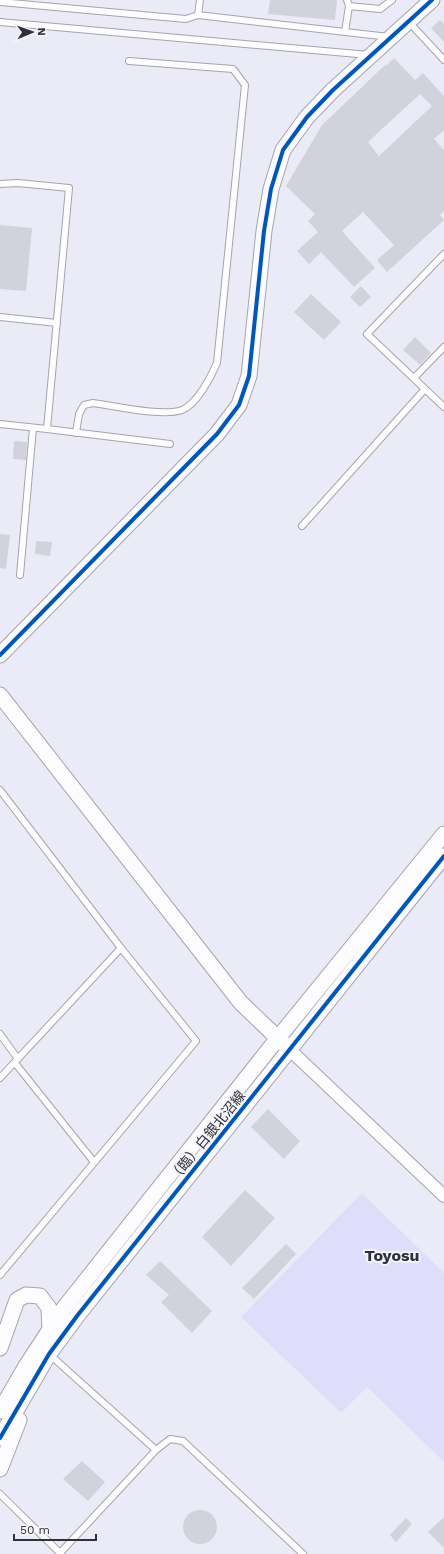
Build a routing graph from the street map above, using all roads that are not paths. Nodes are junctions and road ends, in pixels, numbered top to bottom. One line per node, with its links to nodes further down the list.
1 (200, 0): 6 (lane)
2 (392, 0): 5 (lane)
3 (432, 0): 8 (street)
4 (0, 2): 6 (lane)
5 (348, 3): 9 (lane)
6 (198, 15): 9 (lane)
7 (0, 22): 11 (lane)
8 (408, 22): 10 (street); 12 (lane)
9 (345, 32): 10 (lane)
10 (390, 37): 11 (street)
11 (371, 55): 29 (street)
12 (444, 60)
13 (129, 61): 25 (lane)
14 (0, 184): 17 (lane)
15 (444, 254): 19 (lane)
16 (0, 317): 17 (lane)
17 (57, 323): 24 (lane)
18 (444, 346): 19 (lane)
19 (414, 378): 20 (lane)
20 (425, 389): 21 (lane); 27 (lane)
21 (444, 407)
22 (0, 424): 23 (lane)
23 (33, 428): 24 (lane); 28 (lane)
24 (47, 429): 25 (lane)
25 (76, 433): 26 (lane)
26 (170, 444)
27 (302, 526)
28 (20, 575)
29 (0, 655)
30 (0, 694): 36 (street)
31 (0, 790): 34 (lane)
32 (444, 834): 36 (street, （臨）白銀北沼線)
33 (444, 856): 37 (street, （臨）白銀北沼線)
34 (121, 948): 38 (lane); 40 (lane)
35 (0, 1034): 38 (lane)
36 (278, 1038): 37 (street); 43 (street, （臨）白銀北沼線)
37 (290, 1050): 41 (street); 47 (street, （臨）白銀北沼線)
38 (16, 1061): 39 (lane); 40 (lane)
39 (0, 1078)
40 (94, 1162): 42 (lane)
41 (444, 1196)
42 (0, 1276)
43 (76, 1294): 44 (street); 45 (street, （臨）白銀北沼線)
44 (40, 1296): 45 (street); 46 (street)
45 (50, 1332): 49 (street, （臨）白銀北沼線)
46 (0, 1348)
47 (49, 1354): 48 (street, （臨）白銀北沼線); 51 (lane)
48 (36, 1375): 50 (street, （臨）白銀北沼線); 52 (street)
49 (0, 1411)
50 (0, 1438)
51 (156, 1450): 54 (lane); 55 (lane)
52 (0, 1469)
53 (0, 1494): 54 (lane)
54 (60, 1553)
55 (303, 1554)

